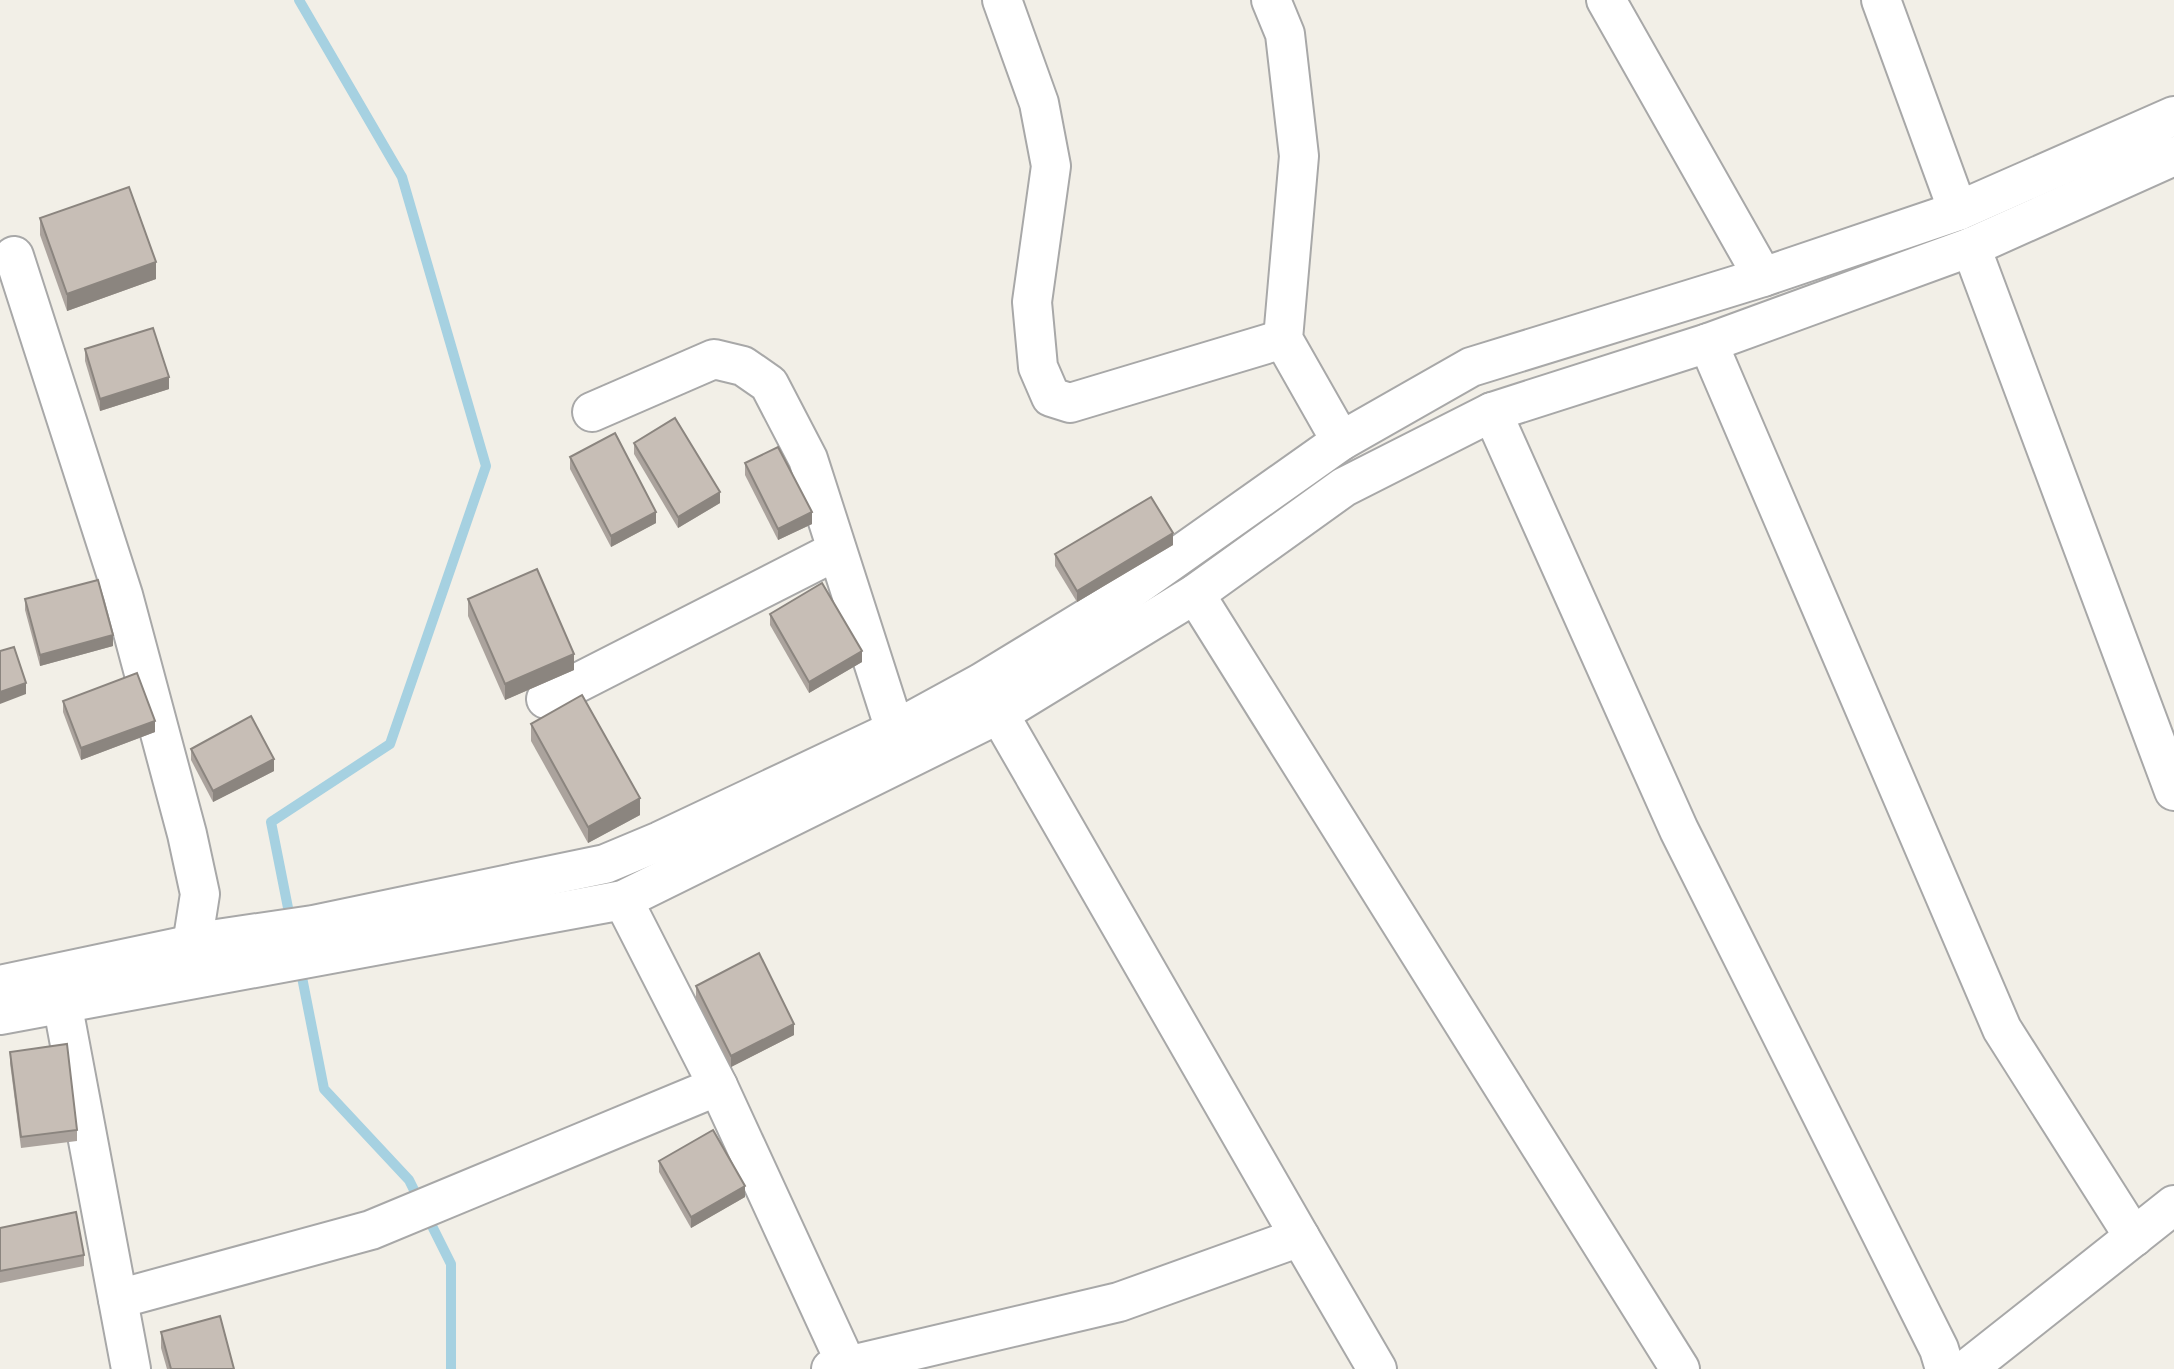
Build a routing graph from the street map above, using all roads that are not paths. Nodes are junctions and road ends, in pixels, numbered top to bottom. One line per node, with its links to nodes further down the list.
1 (1002, 0): 11 (street)
2 (1271, 0): 11 (street)
3 (1606, 0): 10 (street)
4 (1881, 0): 7 (street)
5 (2174, 116): 7 (street)
6 (2174, 156): 8 (street)
7 (1958, 211): 10 (street)
8 (1971, 247): 12 (street); 21 (street)
9 (15, 256): 24 (street)
10 (1763, 277): 15 (street)
11 (1283, 339): 15 (street)
12 (1708, 344): 14 (street); 31 (street)
13 (592, 412): 16 (street)
14 (1492, 412): 17 (street); 37 (street)
15 (1340, 440): 20 (street)
16 (836, 551): 18 (street); 20 (street)
17 (1195, 594): 19 (street); 36 (street)
18 (546, 699)
19 (999, 714): 22 (street); 30 (street)
20 (895, 730): 23 (street)
21 (2174, 791)
22 (623, 900): 23 (street); 28 (street)
23 (319, 940): 24 (street)
24 (211, 952): 25 (street); 26 (street)
25 (0, 985)
26 (62, 1002): 27 (street); 32 (street)
27 (0, 1015)
28 (718, 1086): 32 (street); 33 (street)
29 (2174, 1205): 31 (street)
30 (1300, 1237): 33 (street); 35 (street)
31 (2134, 1237): 38 (street)
32 (118, 1299): 34 (street)
33 (842, 1368)
34 (131, 1369)
35 (1377, 1369)
36 (1680, 1369)
37 (1945, 1369)
38 (1967, 1369)

